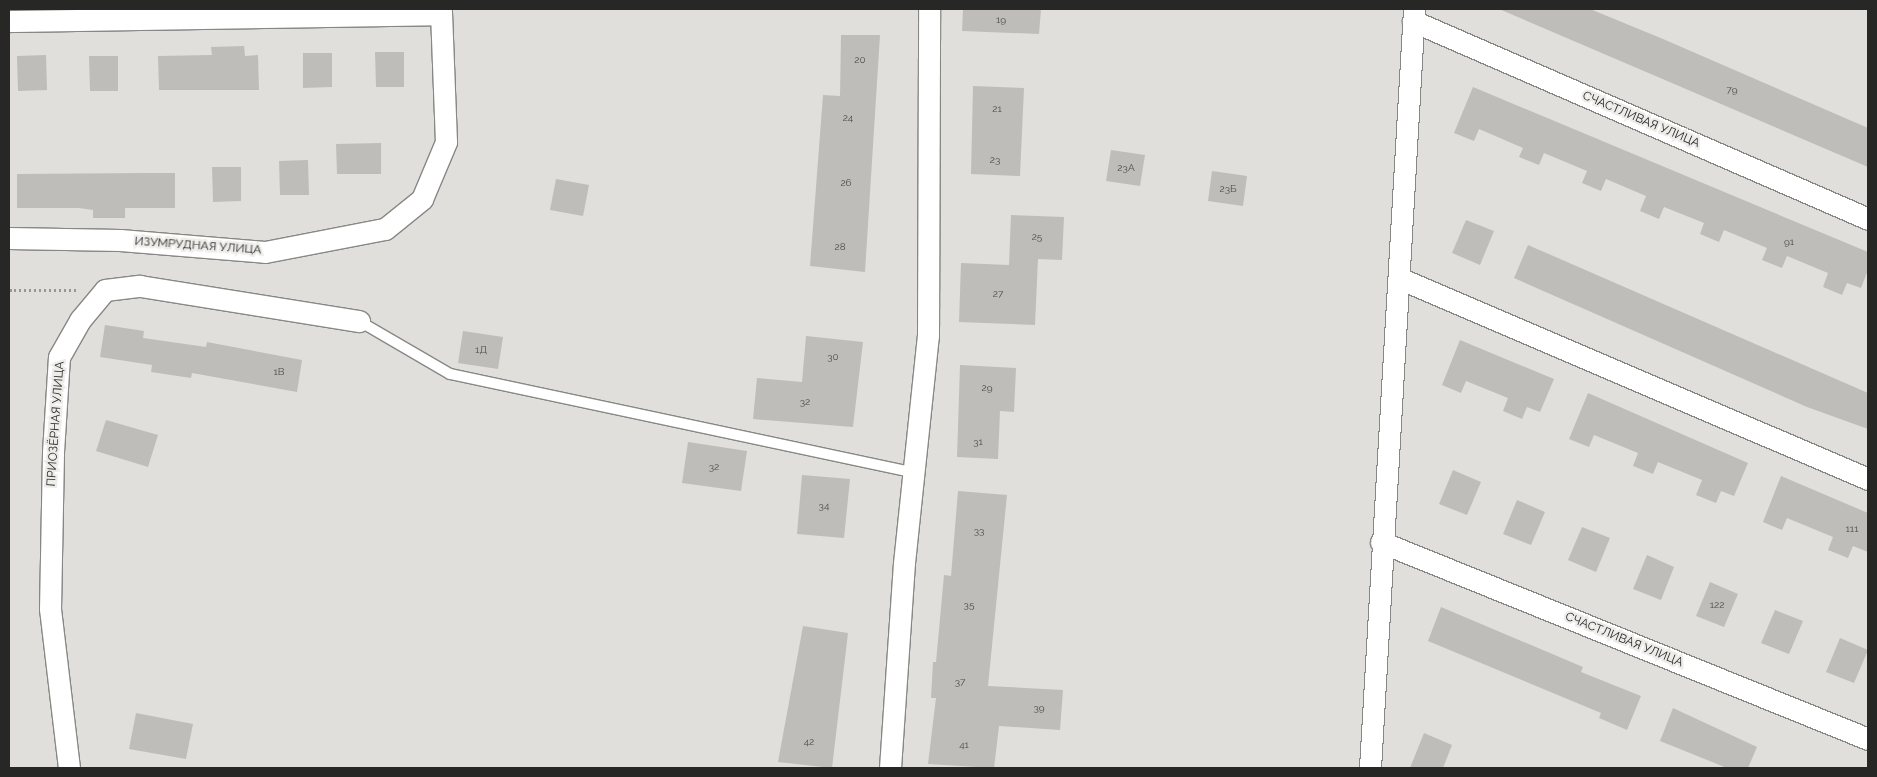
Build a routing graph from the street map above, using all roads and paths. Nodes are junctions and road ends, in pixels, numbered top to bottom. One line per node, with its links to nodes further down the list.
1 (929, 9): 11 (street)
2 (441, 11): 4 (street); 6 (street, ИЗУМРУДНАЯ УЛИЦА)
3 (1414, 15): 5 (street, СЧАСТЛИВАЯ УЛИЦА); 7 (street)
4 (9, 21)
5 (1868, 219)
6 (9, 238)
7 (1402, 279): 12 (street); 13 (street)
8 (9, 290): 9 (path)
9 (106, 290): 10 (street); 15 (street, ПРИОЗЁРНАЯ УЛИЦА)
10 (359, 321): 11 (lane)
11 (913, 472): 16 (street)
12 (1868, 479)
13 (1380, 542): 14 (street, СЧАСТЛИВАЯ УЛИЦА); 17 (street)
14 (1868, 738)
15 (69, 768)
16 (890, 768)
17 (1370, 768)

